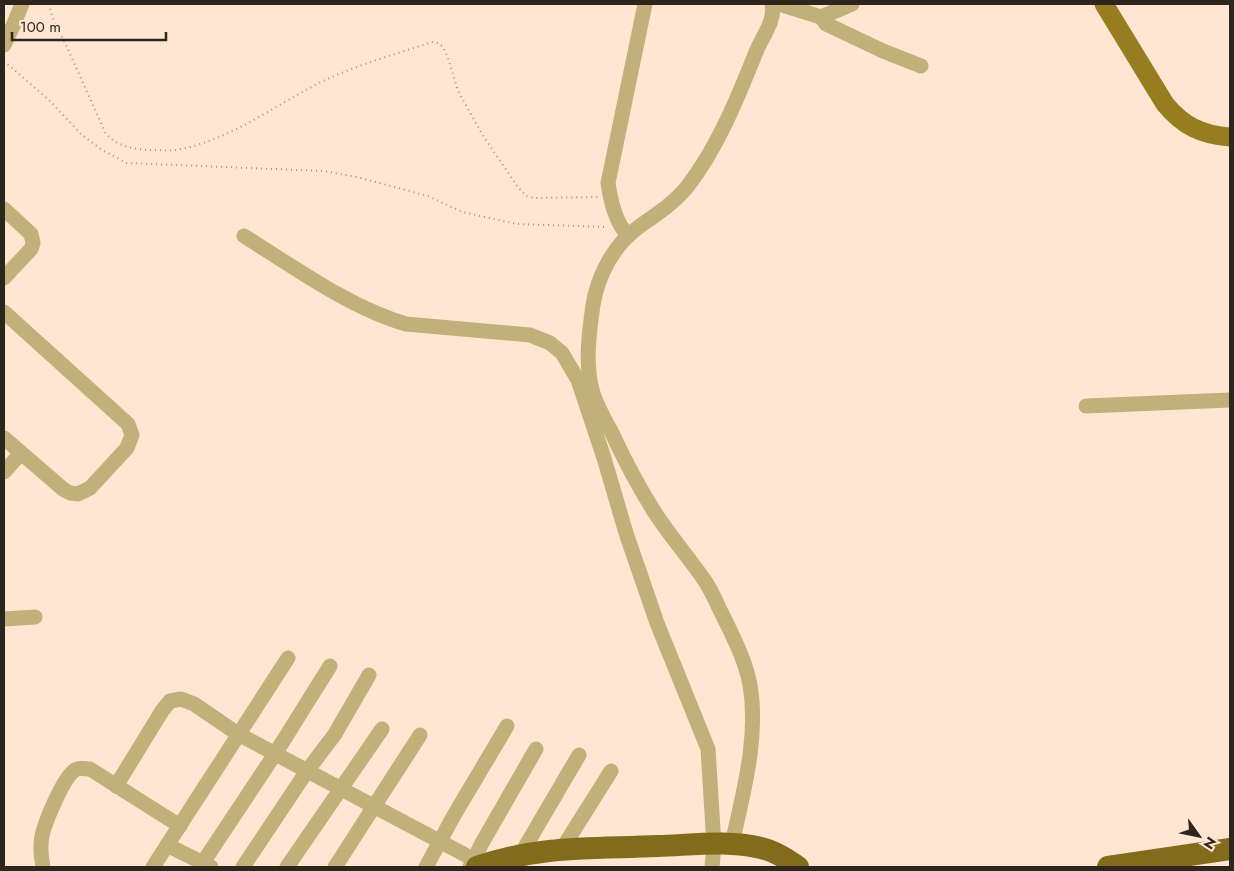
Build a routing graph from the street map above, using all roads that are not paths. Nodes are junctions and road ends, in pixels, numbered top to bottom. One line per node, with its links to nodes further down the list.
1 (20, 4): 8 (street)
2 (645, 4): 12 (street)
3 (772, 4): 12 (street)
4 (779, 4): 7 (street)
5 (852, 4): 7 (street)
6 (1104, 4): 10 (main road)
7 (821, 17): 9 (street)
8 (5, 42)
9 (921, 66)
10 (1230, 137)
11 (4, 209): 14 (street)
12 (623, 232): 41 (street)
13 (244, 236): 41 (street)
14 (4, 278)
15 (4, 312): 19 (street)
16 (1230, 400): 17 (street)
17 (1086, 406)
18 (4, 438): 19 (street)
19 (21, 453): 20 (street)
20 (4, 472)
21 (35, 617): 22 (street)
22 (4, 619)
23 (288, 658): 28 (street)
24 (330, 666): 31 (street)
25 (369, 675): 33 (street)
26 (507, 726): 39 (street)
27 (382, 728): 36 (street)
28 (238, 734): 31 (street); 35 (street); 38 (street)
29 (420, 734): 37 (street)
30 (536, 749): 45 (street)
31 (275, 754): 33 (street); 46 (street)
32 (579, 755): 43 (street)
33 (307, 771): 36 (street); 49 (street)
34 (611, 771): 42 (street)
35 (116, 786): 38 (street); 47 (street)
36 (341, 789): 37 (street); 50 (street)
37 (374, 807): 39 (street); 51 (street)
38 (180, 826): 40 (street)
39 (439, 841): 45 (street); 52 (street)
40 (167, 845): 46 (street); 48 (street)
41 (723, 845): 42 (highway); 53 (street); 54 (highway)
42 (562, 848): 43 (highway)
43 (521, 854): 45 (highway)
44 (1220, 856): 55 (highway)
45 (474, 865)
46 (205, 866)
47 (43, 867)
48 (153, 867)
49 (243, 867)
50 (287, 867)
51 (335, 867)
52 (426, 867)
53 (712, 867)
54 (798, 867)
55 (1108, 867)

